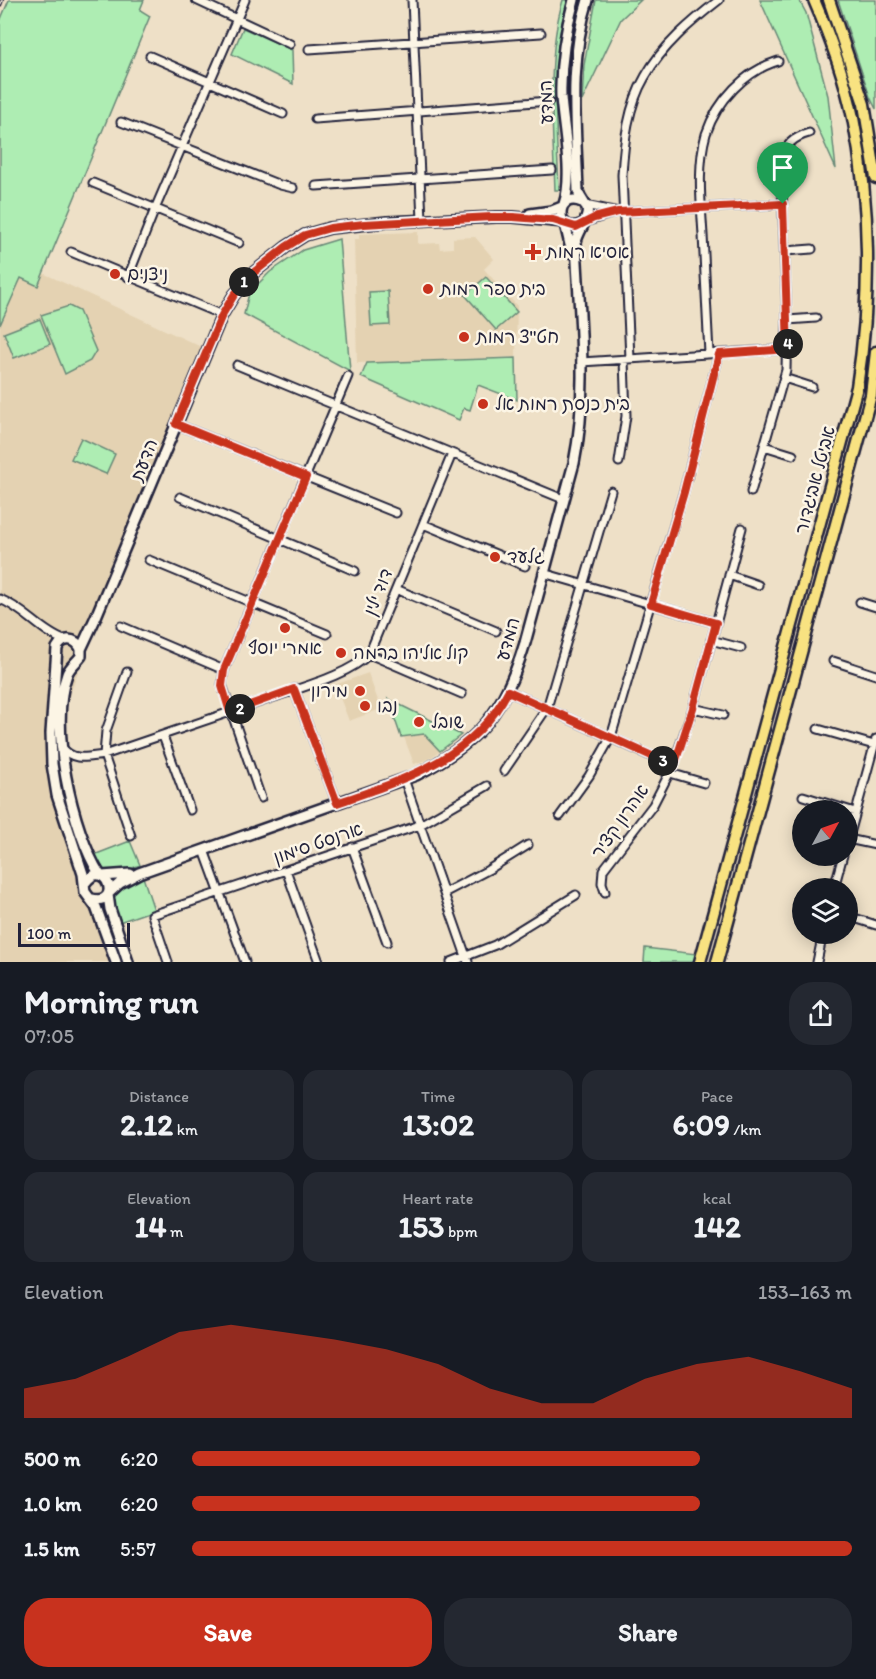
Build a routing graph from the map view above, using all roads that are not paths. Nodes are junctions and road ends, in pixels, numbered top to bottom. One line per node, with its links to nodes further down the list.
1 (196, 0): 9 (street)
2 (245, 0): 9 (street)
3 (412, 0): 11 (street)
4 (574, 0): 32 (street, המדע)
5 (588, 0): 30 (street, המדע)
6 (719, 0): 35 (street)
7 (814, 0): 150 (main road, אביטל אביגדור)
8 (829, 0): 25 (main road)
9 (236, 19): 12 (street); 16 (street)
10 (541, 33): 11 (street)
11 (414, 42): 13 (street); 18 (street)
12 (290, 44)
13 (309, 49)
14 (150, 56): 16 (street)
15 (778, 61): 34 (street)
16 (210, 82): 19 (street); 23 (street)
17 (549, 101): 18 (street)
18 (417, 112): 20 (street); 26 (street)
19 (283, 114)
20 (315, 119)
21 (121, 122): 23 (street)
22 (809, 133): 31 (street)
23 (182, 147): 29 (street); 33 (street)
24 (552, 170): 26 (street)
25 (876, 178)
26 (420, 180): 28 (street); 37 (street)
27 (93, 183): 33 (street)
28 (316, 186)
29 (292, 188)
30 (584, 204): 32 (street); 35 (street); 39 (street)
31 (783, 204): 34 (street); 42 (street)
32 (563, 205): 36 (street, הדעת); 38 (street)
33 (155, 208): 40 (street); 44 (street)
34 (701, 209): 35 (street); 51 (street)
35 (621, 211): 39 (street); 53 (street)
36 (513, 217): 37 (street, הדעת); 38 (street, הדעת)
37 (422, 220): 46 (street, הדעת)
38 (565, 223): 39 (street); 45 (street, המדע)
39 (584, 223): 45 (street, המדע)
40 (239, 243)
41 (812, 249): 42 (street)
42 (785, 250): 48 (street)
43 (71, 252): 44 (street)
44 (128, 277): 46 (street)
45 (578, 288): 54 (street, המדע)
46 (222, 315): 60 (street, הדעת)
47 (816, 318): 48 (street)
48 (787, 320): 49 (street)
49 (788, 349): 52 (street); 57 (street)
50 (876, 352): 151 (main road, אביטל אביגדור)
51 (709, 354): 52 (street); 53 (street)
52 (719, 354): 85 (street)
53 (627, 359): 54 (street); 64 (street)
54 (582, 362): 69 (street, המדע)
55 (237, 365): 59 (street)
56 (348, 376): 59 (street)
57 (784, 378): 58 (street); 61 (street)
58 (812, 387)
59 (335, 405): 62 (street); 65 (street)
60 (176, 424): 65 (street); 87 (street, הדעת)
61 (764, 446): 63 (street); 67 (street)
62 (452, 454): 69 (street); 71 (street, דוד ילין)
63 (793, 455)
64 (619, 462)
65 (306, 477): 70 (street); 73 (street)
66 (611, 491): 79 (street)
67 (751, 492)
68 (180, 497): 73 (street)
69 (563, 499): 77 (street, המדע)
70 (396, 513)
71 (423, 524): 75 (street); 81 (street, דוד ילין)
72 (742, 528): 78 (street, אהרון קציר)
73 (280, 540): 76 (street); 83 (street)
74 (149, 560): 83 (street)
75 (525, 566)
76 (355, 571)
77 (543, 573): 79 (street); 105 (street, המדע)
78 (729, 575): 80 (street); 88 (street, אהרון קציר)
79 (583, 585): 85 (street); 107 (street)
80 (758, 585)
81 (396, 589): 91 (street); 98 (street, דוד ילין)
82 (0, 599): 90 (street)
83 (252, 602): 92 (street); 101 (street)
84 (860, 602): 86 (street)
85 (651, 604): 88 (street); 113 (street)
86 (876, 607)
87 (95, 619): 93 (street, הדעת); 96 (street, הדעת)
88 (716, 623): 94 (street, אהרון קציר)
89 (122, 626): 101 (street)
90 (44, 628): 93 (street); 97 (street)
91 (496, 631)
92 (327, 634)
93 (67, 640): 96 (street); 97 (street)
94 (711, 640): 95 (street); 108 (street, אהרון קציר)
95 (741, 648)
96 (81, 649): 100 (street)
97 (57, 652): 100 (street); 141 (street)
98 (369, 654): 104 (street); 106 (street)
99 (834, 661): 103 (street)
100 (73, 664): 115 (street)
101 (224, 670): 109 (street)
102 (127, 672): 116 (street)
103 (876, 675)
104 (294, 689): 109 (street); 128 (street)
105 (508, 691): 107 (street); 121 (street, המדע)
106 (462, 694)
107 (547, 708): 113 (street); 119 (street)
108 (693, 708): 110 (street); 118 (street, אהרון קציר)
109 (230, 712): 112 (street); 125 (street)
110 (723, 716)
111 (818, 729): 114 (street)
112 (163, 736): 116 (street); 129 (street)
113 (611, 738): 118 (street); 130 (street)
114 (875, 745): 127 (street)
115 (62, 747): 117 (street); 120 (street)
116 (104, 755): 117 (street); 132 (street)
117 (79, 758): 120 (street)
118 (672, 769): 122 (street); 143 (street, אהרון קציר)
119 (504, 771)
120 (64, 773): 140 (street)
121 (404, 779): 128 (street, המדע); 131 (street)
122 (704, 783)
123 (487, 786): 131 (street, ארנסט סימון)
124 (803, 796): 126 (street)
125 (261, 798)
126 (816, 800)
127 (858, 802)
128 (337, 803): 137 (street, המדע)
129 (190, 810)
130 (560, 816)
131 (420, 825): 136 (street, ארנסט סימון); 144 (street)
132 (131, 836)
133 (858, 842): 135 (street)
134 (528, 845): 144 (street)
135 (876, 845)
136 (352, 847): 138 (street, ארנסט סימון); 152 (street)
137 (204, 850): 139 (street, המדע); 142 (street)
138 (286, 870): 142 (street, ארנסט סימון); 159 (street)
139 (139, 873): 140 (street, המדע); 145 (street, המדע)
140 (101, 876): 141 (street); 145 (street)
141 (86, 882): 147 (street)
142 (219, 892): 157 (street, ארנסט סימון); 158 (street)
143 (605, 892)
144 (444, 893): 154 (street)
145 (108, 894): 147 (street); 156 (street)
146 (576, 895): 154 (street)
147 (92, 899): 155 (street)
148 (858, 919): 149 (street)
149 (876, 925)
150 (709, 930): 161 (main road); 162 (main road, אביטל אביגדור)
151 (724, 937): 163 (main road, אביטל אביגדור); 164 (main road)
152 (387, 942)
153 (821, 944): 165 (street)
154 (467, 959): 160 (street)
155 (116, 962)
156 (128, 962)
157 (168, 962)
158 (245, 962)
159 (319, 962)
160 (451, 962)
161 (693, 962)
162 (700, 962)
163 (717, 962)
164 (724, 962)
165 (819, 962)

